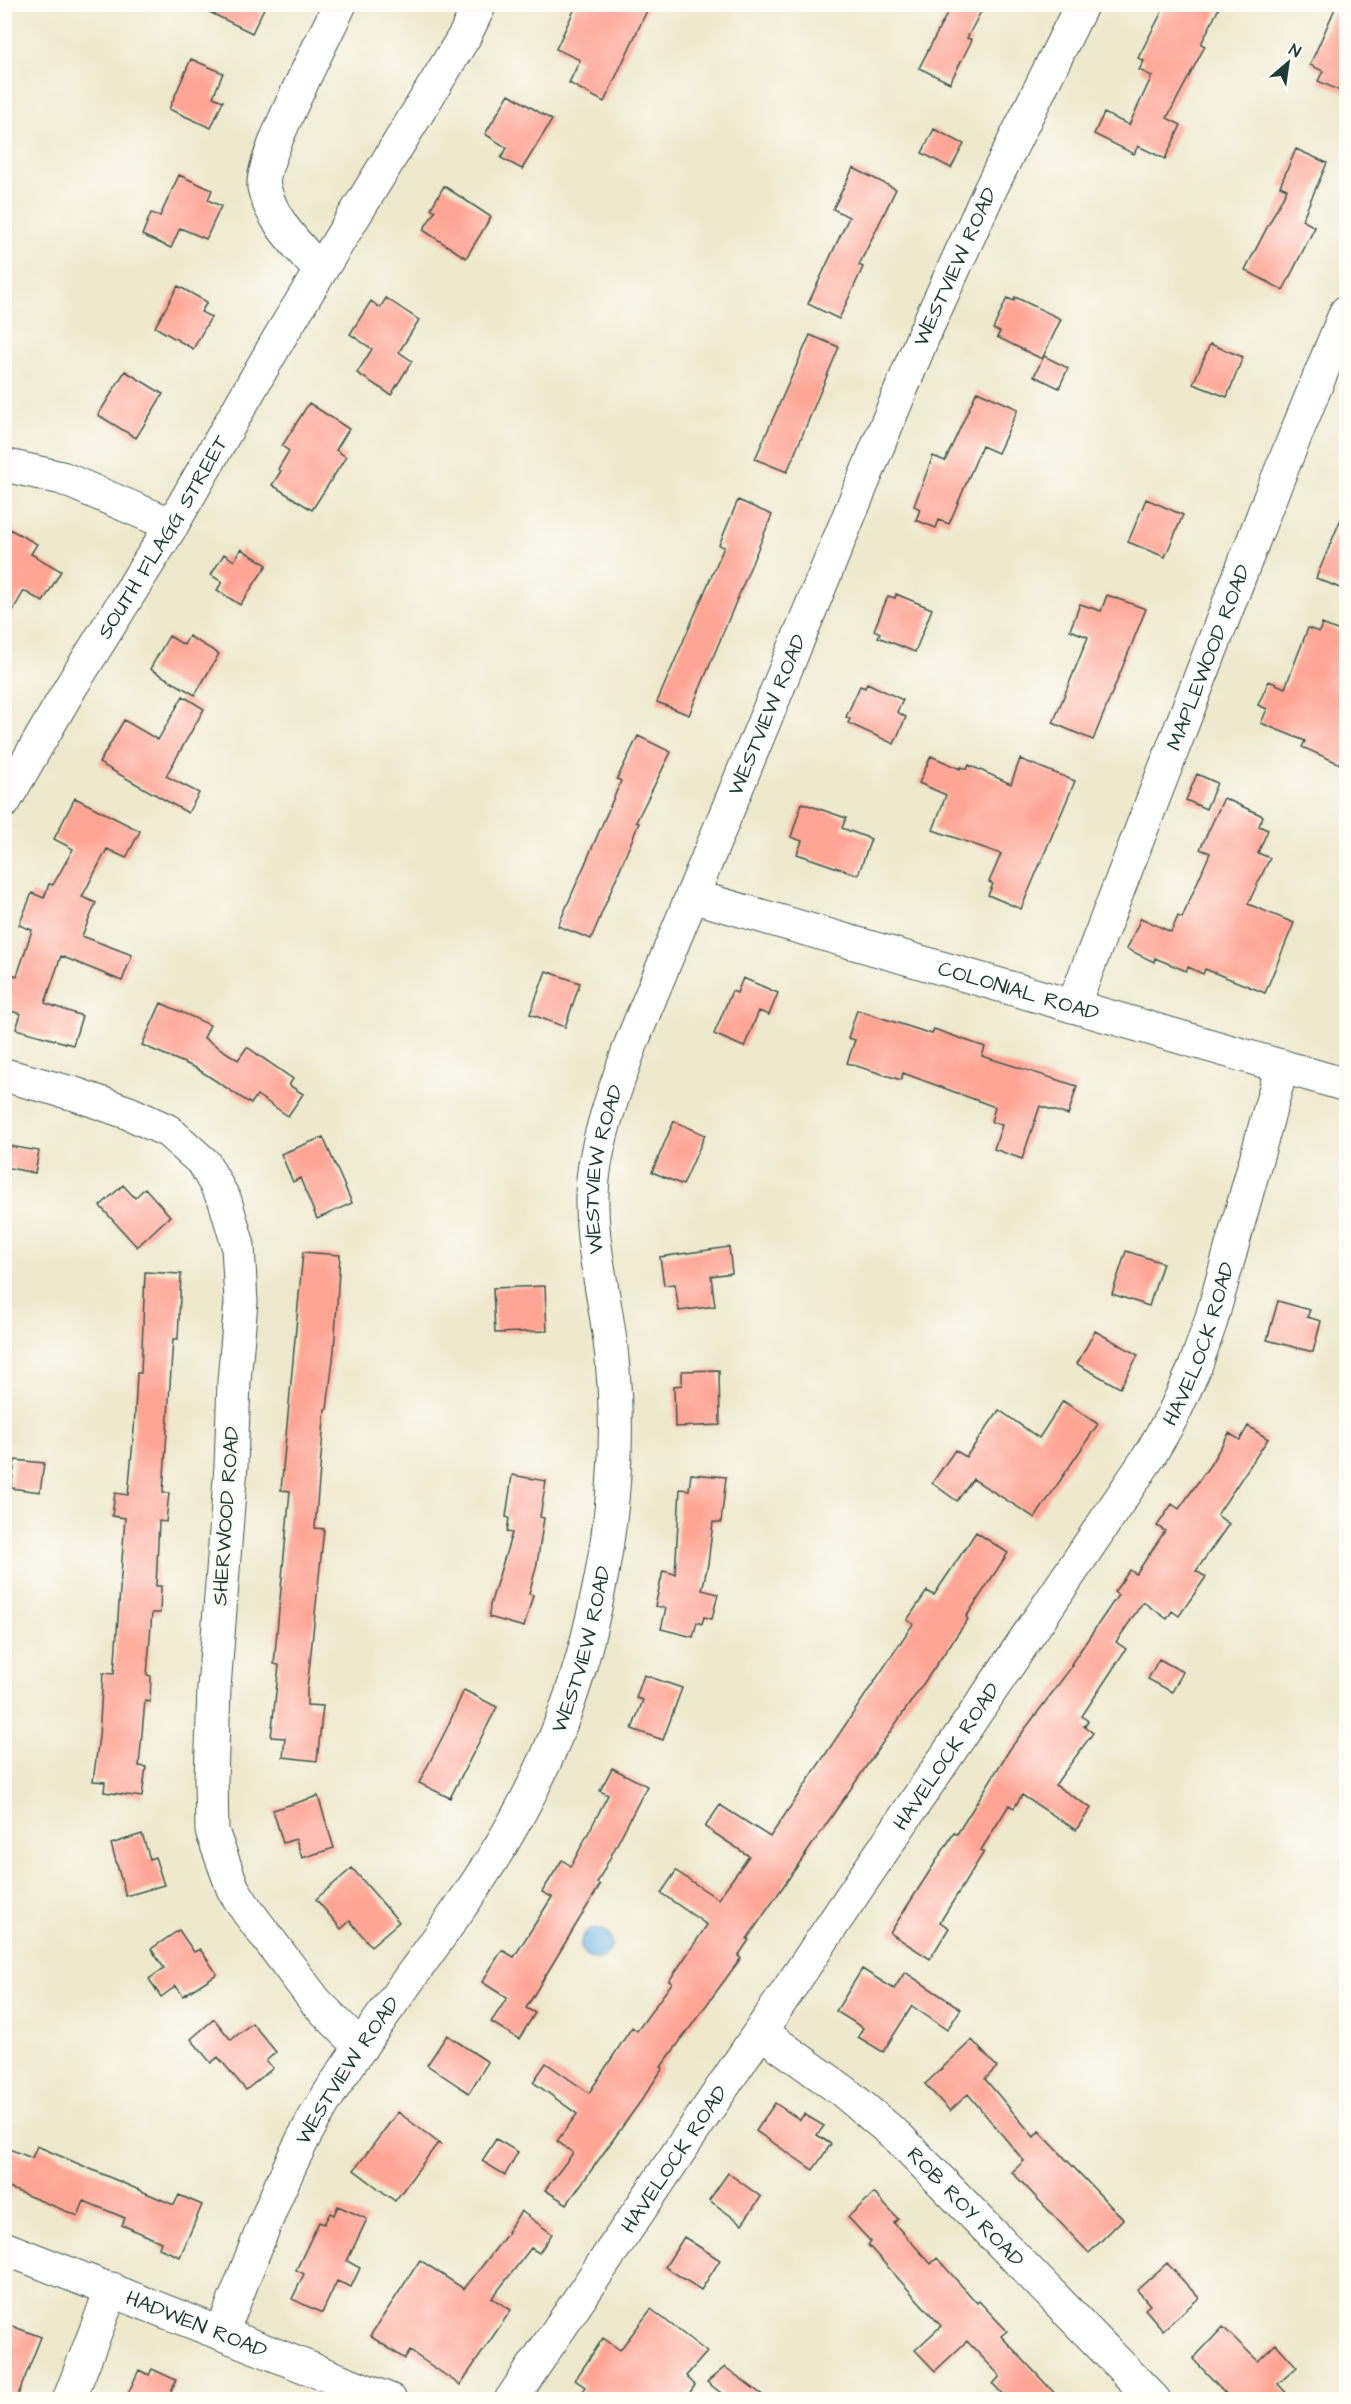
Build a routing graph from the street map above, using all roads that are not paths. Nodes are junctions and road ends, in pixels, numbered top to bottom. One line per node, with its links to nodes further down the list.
1 (340, 4): 4 (street)
2 (480, 4): 4 (street, SOUTH FLAGG STREET)
3 (1082, 4): 9 (street, WESTVIEW ROAD)
4 (320, 270): 7 (street, SOUTH FLAGG STREET)
5 (1347, 312): 10 (street, MAPLEWOOD ROAD)
6 (4, 465): 7 (street)
7 (172, 525): 8 (street, SOUTH FLAGG STREET)
8 (4, 802)
9 (692, 896): 10 (street, COLONIAL ROAD); 15 (street, WESTVIEW ROAD)
10 (1072, 1006): 11 (street, COLONIAL ROAD)
11 (1282, 1066): 13 (street, COLONIAL ROAD); 14 (street, HAVELOCK ROAD)
12 (4, 1075): 15 (street, SHERWOOD ROAD)
13 (1347, 1085)
14 (760, 2032): 21 (street, HAVELOCK ROAD); 22 (street, ROB ROY ROAD)
15 (361, 2048): 18 (street, WESTVIEW ROAD)
16 (4, 2248): 17 (street, HADWEN ROAD)
17 (112, 2289): 18 (street, HADWEN ROAD); 19 (street)
18 (222, 2332): 20 (street, HADWEN ROAD)
19 (69, 2400)
20 (390, 2400)
21 (511, 2400)
22 (1154, 2400)

